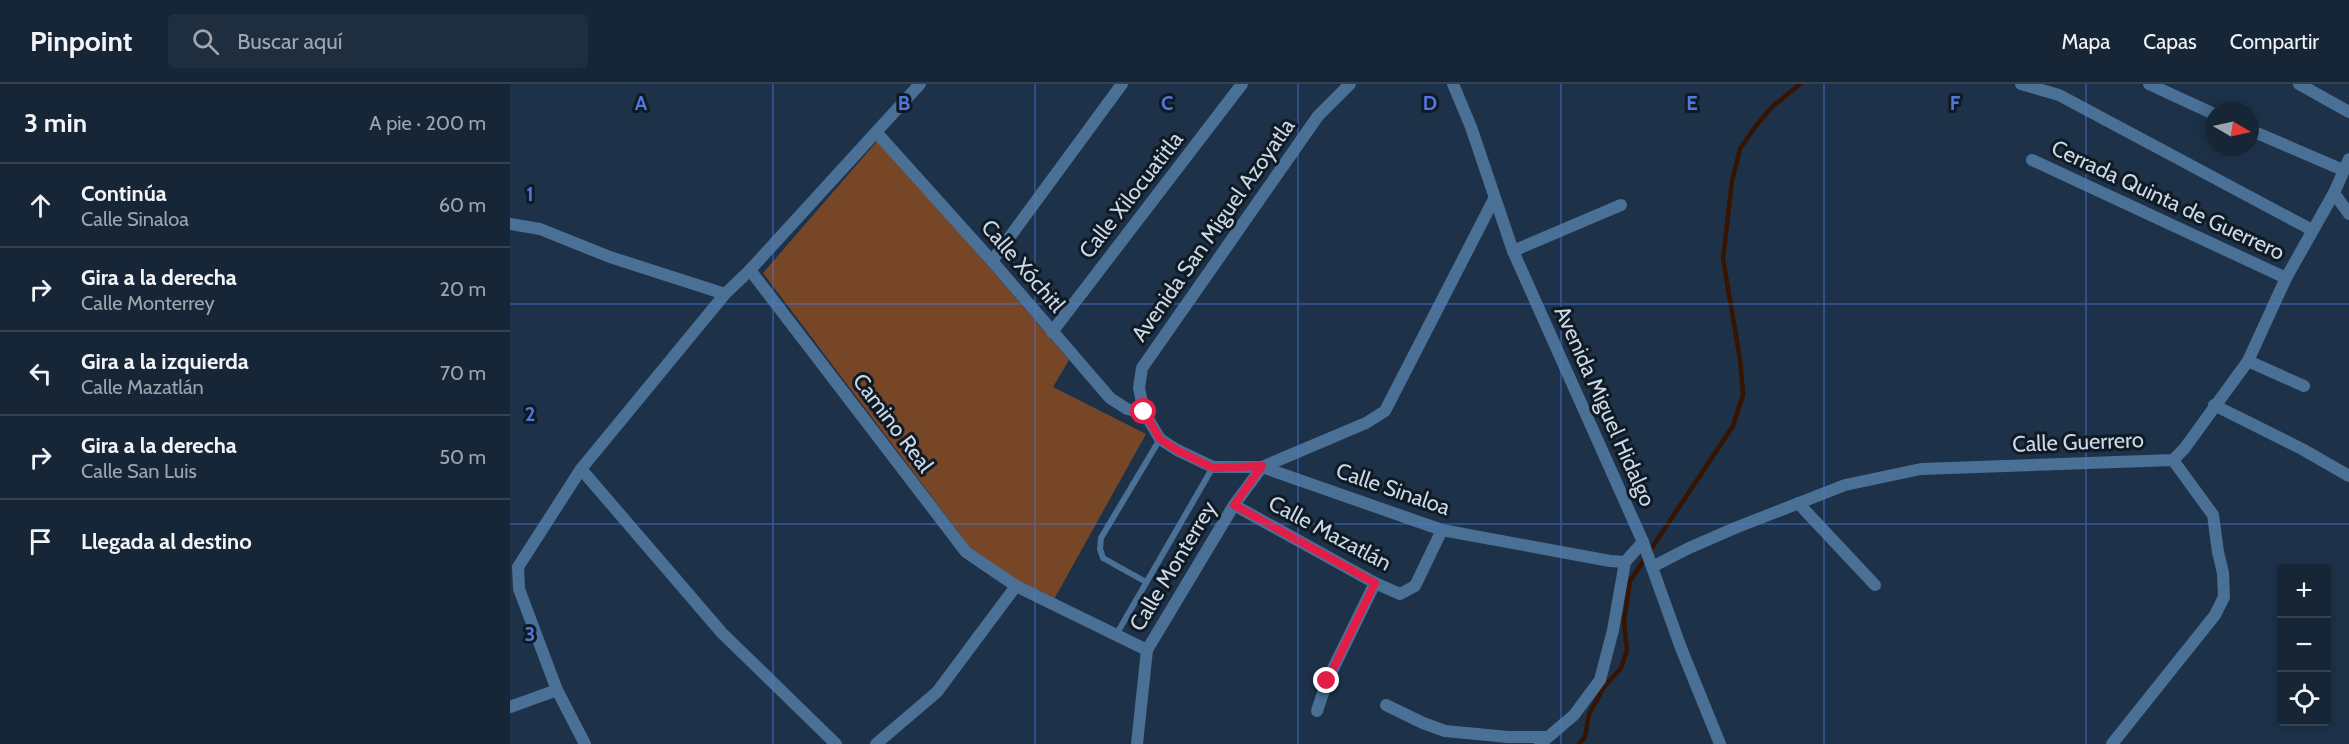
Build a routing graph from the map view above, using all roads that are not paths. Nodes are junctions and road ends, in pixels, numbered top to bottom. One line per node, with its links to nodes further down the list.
1 (920, 84): 11 (street)
2 (1122, 84): 22 (street)
3 (1242, 84): 26 (street, Calle Xilocuatitla)
4 (1350, 84): 30 (street, Avenida San Miguel Azoyatla)
5 (1453, 84): 16 (street, Avenida Miguel Hidalgo)
6 (2021, 84): 20 (street)
7 (2149, 84): 9 (street)
8 (2300, 84): 10 (street)
9 (2205, 110)
10 (2349, 112)
11 (877, 133): 22 (street, Calle Xóchitl); 23 (street)
12 (2259, 133): 14 (street)
13 (2032, 160): 24 (street, Cerrada Quinta de Guerrero)
14 (2346, 165): 15 (street, Calle Guerrero)
15 (2334, 193): 18 (street); 20 (street, Calle Guerrero)
16 (1494, 199): 21 (street, Avenida Miguel Hidalgo); 33 (street)
17 (1621, 206): 21 (street)
18 (2349, 214)
19 (510, 224): 25 (street)
20 (2312, 230): 24 (street, Calle Guerrero)
21 (1513, 251): 40 (street, Avenida Miguel Hidalgo)
22 (992, 261): 26 (street, Calle Xóchitl)
23 (750, 270): 25 (street); 46 (street, Camino Real)
24 (2286, 278): 27 (street, Calle Guerrero)
25 (725, 294): 35 (street)
26 (1052, 332): 30 (street, Calle Xóchitl)
27 (2248, 361): 28 (street); 29 (street, Calle Guerrero)
28 (2304, 386)
29 (2214, 405): 32 (street, Calle Guerrero); 36 (street)
30 (1145, 412): 31 (street, Calle Sinaloa)
31 (1160, 439): 34 (street, Calle Sinaloa); 43 (lane)
32 (2173, 460): 37 (street, Calle Guerrero); 59 (street)
33 (1262, 466): 34 (street, Calle Sinaloa); 38 (street, Calle Monterrey); 39 (street, Calle Sinaloa)
34 (1213, 468): 43 (lane)
35 (580, 469): 49 (street); 55 (street)
36 (2349, 476)
37 (1798, 503): 42 (street, Calle Guerrero); 45 (street)
38 (1234, 505): 44 (street, Calle Mazatlán); 48 (street, Calle Monterrey)
39 (1443, 530): 41 (street, Calle Sinaloa); 44 (street, Calle Mazatlán)
40 (1643, 542): 41 (street); 42 (street, Avenida Miguel Hidalgo)
41 (1625, 562): 53 (street)
42 (1652, 567): 58 (street, Avenida Miguel Hidalgo)
43 (1146, 582): 47 (lane)
44 (1375, 583): 52 (street)
45 (1875, 585)
46 (1016, 586): 47 (street, Camino Real); 56 (street)
47 (1116, 635): 48 (street, Camino Real)
48 (1147, 650): 57 (street, Calle Monterrey)
49 (556, 690): 51 (street); 54 (street)
50 (1386, 705): 53 (street)
51 (510, 707)
52 (1317, 711)
53 (1544, 740)
54 (585, 744)
55 (837, 744)
56 (876, 744)
57 (1137, 744)
58 (1720, 744)
59 (2112, 744)

